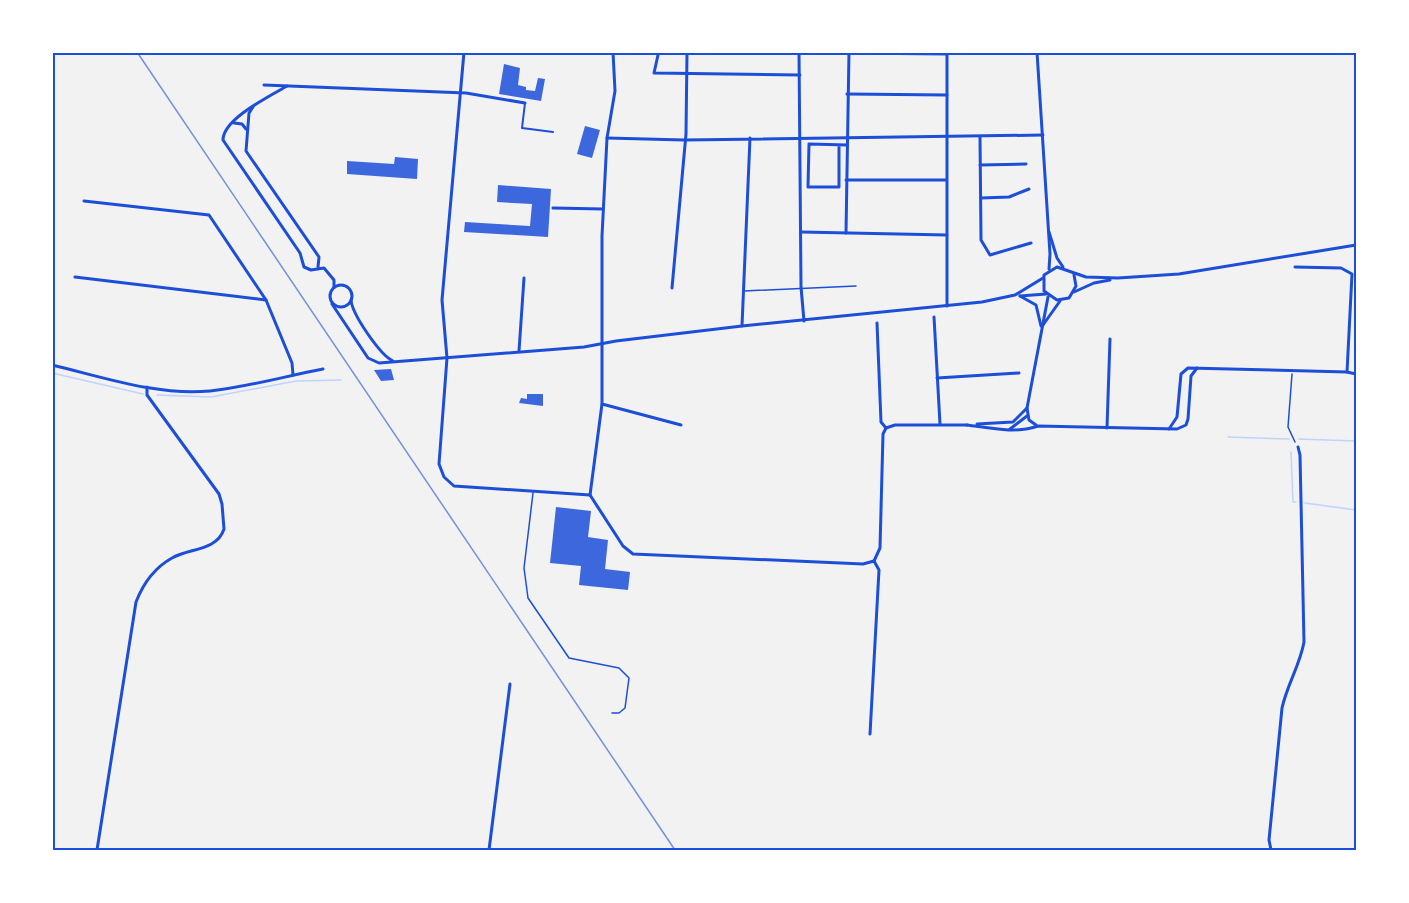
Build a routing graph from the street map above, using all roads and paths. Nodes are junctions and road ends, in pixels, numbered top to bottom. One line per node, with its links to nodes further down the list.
1 (464, 52): 13 (street)
2 (613, 52): 26 (street)
3 (687, 52): 9 (street)
4 (799, 52): 10 (street)
5 (1037, 52): 21 (street)
6 (849, 53): 7 (street); 14 (street)
7 (947, 53): 15 (street)
8 (658, 55): 9 (street)
9 (686, 74): 10 (street); 28 (street)
10 (800, 75): 23 (street)
11 (264, 84): 12 (street)
12 (286, 86): 13 (street); 17 (street)
13 (461, 94): 16 (street); 79 (street)
14 (848, 94): 15 (street); 22 (street)
15 (947, 95): 24 (street)
16 (525, 103): 20 (street)
17 (254, 105): 18 (street); 19 (street)
18 (232, 123): 19 (street); 50 (street)
19 (247, 130): 50 (street)
20 (553, 132)
21 (1043, 135): 25 (street); 42 (street)
22 (847, 136): 23 (street); 24 (street); 30 (street)
23 (800, 137): 27 (street); 43 (street)
24 (948, 137): 25 (street); 34 (street)
25 (980, 137): 32 (street)
26 (607, 138): 28 (street); 41 (street)
27 (750, 138): 28 (street); 61 (street)
28 (686, 140): 60 (street)
29 (839, 145): 30 (street); 35 (street); 35 (street)
30 (846, 145): 33 (street)
31 (1026, 164): 32 (street)
32 (980, 165): 38 (street)
33 (846, 180): 34 (street); 36 (street)
34 (947, 180): 45 (street)
35 (839, 187): 36 (street)
36 (846, 187): 44 (street)
37 (1029, 189): 38 (street)
38 (981, 198): 46 (street)
39 (84, 201): 66 (street)
40 (553, 208): 41 (street)
41 (603, 209): 77 (street)
42 (1047, 218): 48 (street); 51 (street)
43 (801, 232): 44 (street); 59 (street)
44 (846, 233): 45 (street)
45 (947, 235): 70 (street)
46 (1031, 243)
47 (1356, 245): 56 (street)
48 (1063, 267): 51 (street); 52 (street)
49 (1295, 267): 85 (street)
50 (317, 268): 58 (street)
51 (1048, 270): 55 (street)
52 (1074, 275): 56 (street); 62 (street)
53 (75, 277): 66 (street)
54 (524, 278): 78 (street)
55 (1043, 278): 63 (street); 64 (street)
56 (1118, 279): 62 (street)
57 (856, 286): 59 (lane)
58 (334, 287): 67 (street); 69 (street)
59 (801, 287): 61 (lane); 72 (street)
60 (672, 288)
61 (743, 291): 74 (street)
62 (1074, 292): 68 (street)
63 (1015, 295): 65 (street); 70 (street)
64 (1047, 295): 65 (street); 68 (street); 75 (street)
65 (1020, 296): 75 (street)
66 (266, 300): 88 (street)
67 (351, 300): 69 (street); 80 (street)
68 (1060, 301): 75 (street)
69 (332, 304): 80 (street)
70 (947, 306): 72 (street)
71 (933, 317): 89 (street)
72 (804, 321): 74 (street)
73 (877, 323): 98 (street)
74 (742, 326): 77 (street)
75 (1041, 329): 92 (street)
76 (1110, 339): 99 (street)
77 (601, 344): 78 (street); 91 (street)
78 (519, 352): 79 (street)
79 (447, 358): 80 (street); 103 (street)
80 (394, 362)
81 (52, 365): 90 (street)
82 (1198, 366): 84 (street); 100 (street); 100 (street)
83 (323, 369): 88 (street)
84 (1292, 370): 85 (street); 102 (path)
85 (1347, 372): 87 (street)
86 (1019, 373): 89 (street)
87 (1356, 374)
88 (293, 375): 90 (street)
89 (937, 378): 94 (street)
90 (147, 387): 109 (street)
91 (602, 404): 95 (street); 104 (street)
92 (1027, 408): 93 (street); 96 (street)
93 (1027, 416): 97 (street); 101 (street)
94 (940, 424): 96 (street); 98 (street)
95 (681, 425)
96 (967, 425): 101 (street)
97 (1038, 426): 99 (street); 101 (street)
98 (886, 428): 105 (street)
99 (1107, 428): 100 (street)
100 (1169, 429)
101 (1009, 430)
102 (1298, 447): 111 (street)
103 (533, 492): 104 (street); 107 (lane)
104 (590, 495): 105 (street)
105 (874, 561): 108 (street)
106 (510, 684): 110 (street)
107 (612, 713)
108 (870, 734)
109 (96, 850)
110 (489, 850)
111 (1270, 850)

